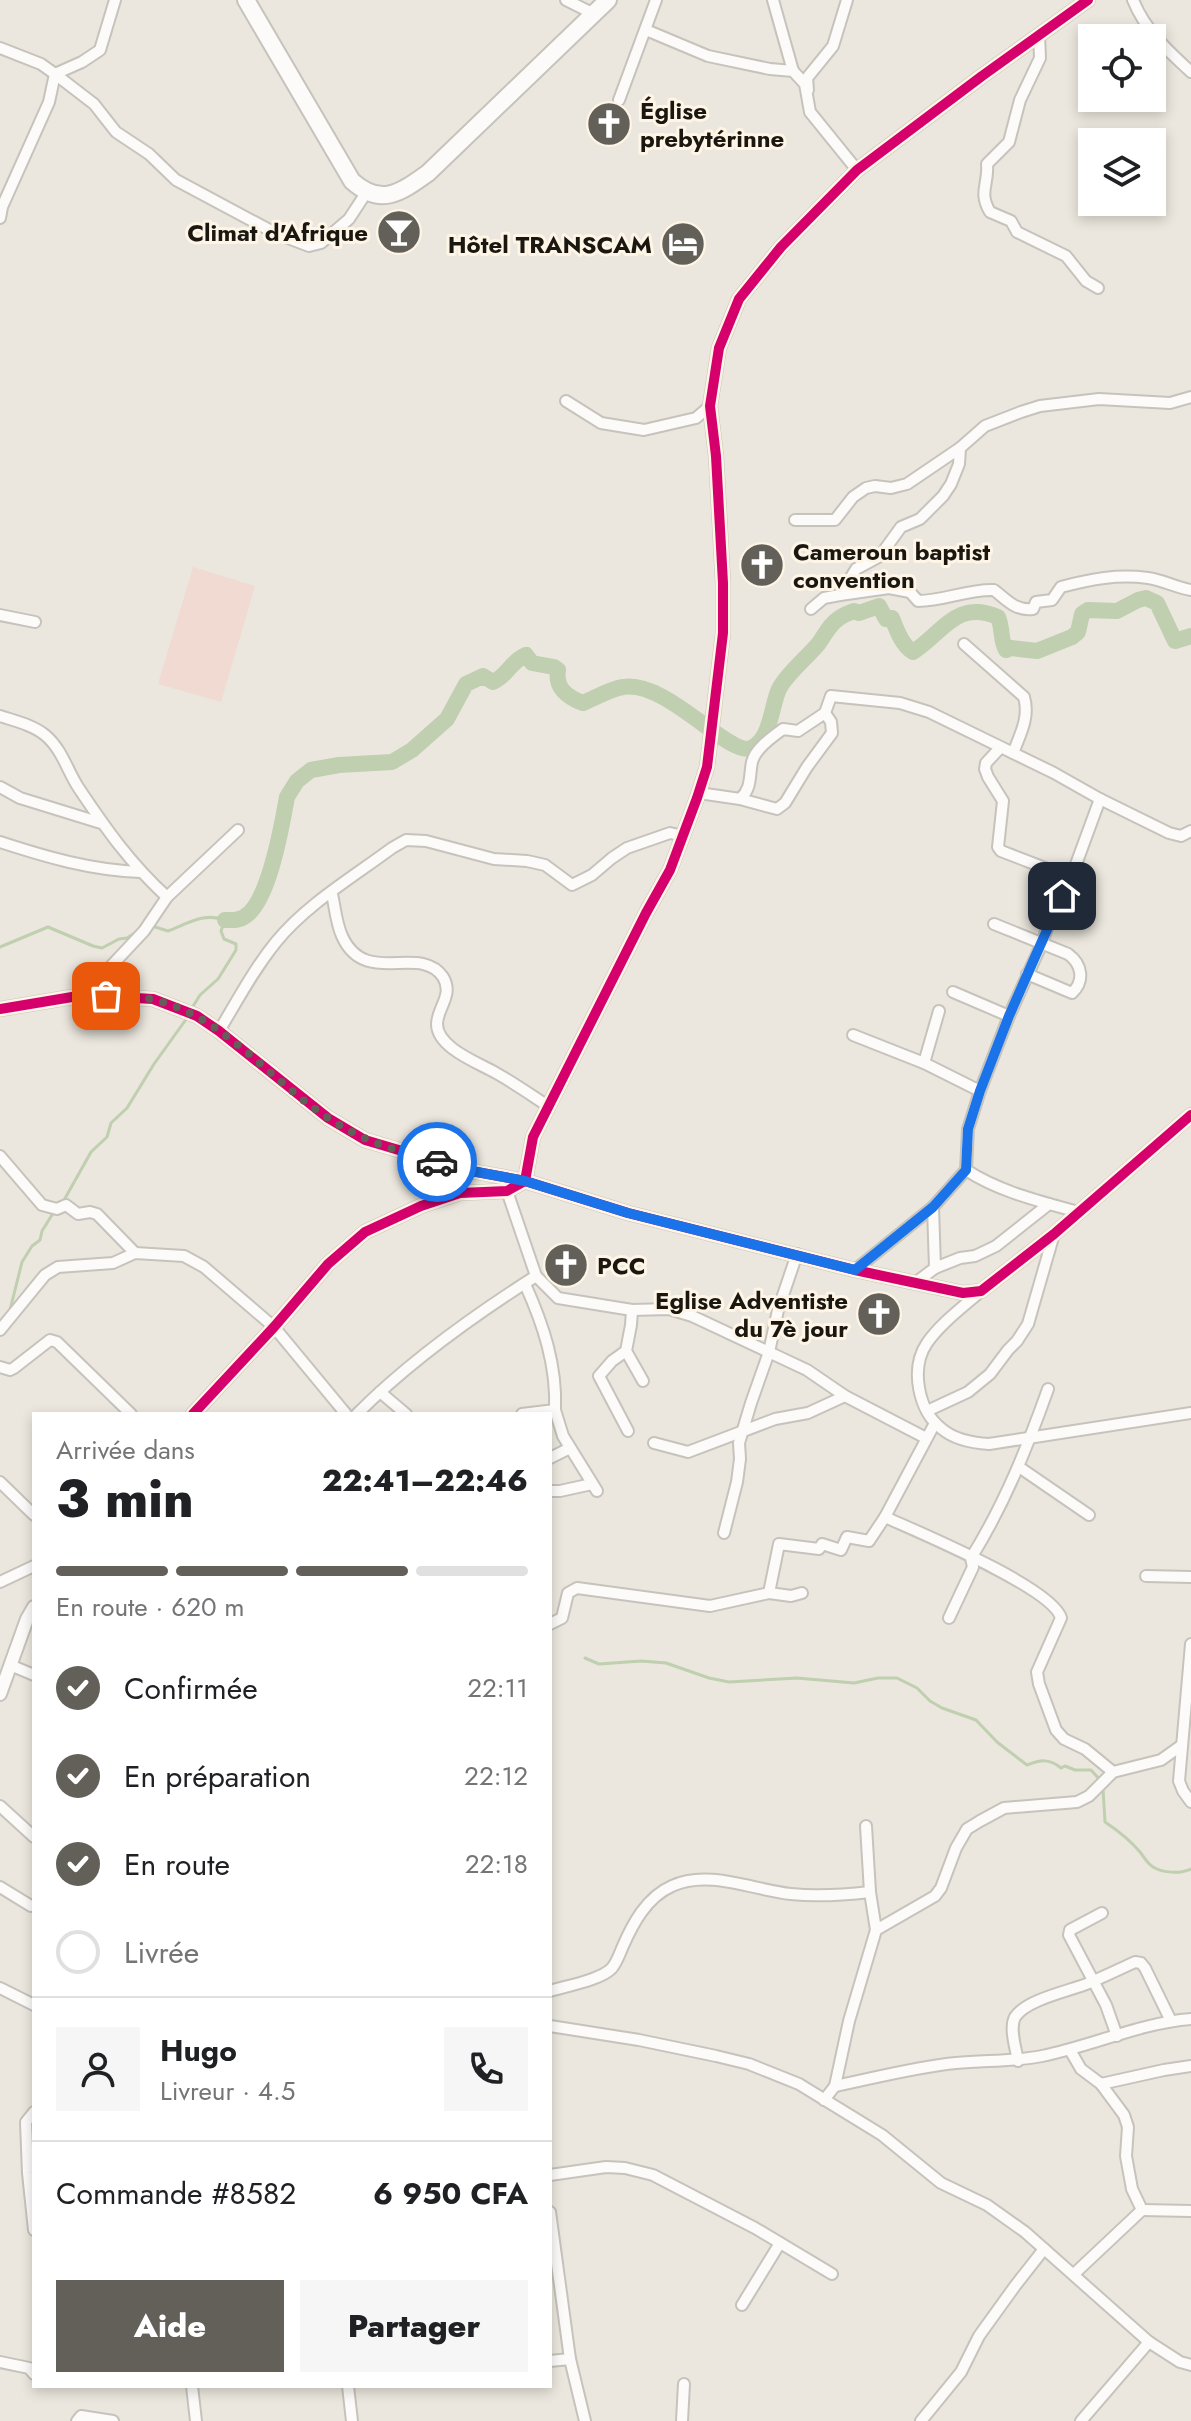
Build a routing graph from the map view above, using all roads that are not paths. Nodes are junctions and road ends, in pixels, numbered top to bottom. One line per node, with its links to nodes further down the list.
1 (115, 0): 16 (street)
2 (246, 0): 20 (main road)
3 (566, 0): 10 (street)
4 (608, 0): 10 (main road)
5 (656, 0): 11 (street)
6 (773, 0): 14 (street)
7 (847, 0): 18 (street)
8 (1088, 0): 12 (street)
9 (1133, 0): 15 (street)
10 (594, 14): 20 (main road)
11 (646, 30): 14 (street); 17 (street)
12 (1039, 35): 19 (street); 22 (street)
13 (0, 48): 16 (street)
14 (793, 71): 18 (street)
15 (1191, 72)
16 (55, 74): 20 (street); 21 (street)
17 (619, 100)
18 (810, 112): 19 (street)
19 (857, 170): 25 (street)
20 (366, 193)
21 (0, 217)
22 (1098, 288)
23 (1191, 397): 26 (street)
24 (566, 401): 25 (street)
25 (710, 406): 39 (street)
26 (960, 448): 27 (street); 29 (street)
27 (795, 520)
28 (1191, 590): 29 (street)
29 (840, 595): 30 (street)
30 (811, 609)
31 (0, 615): 32 (street)
32 (35, 622)
33 (964, 644): 37 (street)
34 (825, 713): 36 (street); 40 (street); 40 (street)
35 (0, 716): 42 (street)
36 (1000, 748): 37 (street); 48 (street)
37 (1013, 753): 41 (street)
38 (0, 787): 42 (street)
39 (699, 793): 40 (street); 45 (street)
40 (740, 799)
41 (1100, 799): 44 (street); 48 (street)
42 (101, 823): 47 (street)
43 (238, 830): 50 (street)
44 (1191, 831)
45 (683, 836): 49 (street); 63 (street)
46 (0, 842): 47 (street)
47 (140, 872): 50 (street)
48 (1071, 878): 52 (street)
49 (332, 894): 59 (street); 63 (street)
50 (167, 897): 55 (street)
51 (994, 924): 52 (street)
52 (1042, 943): 53 (street); 53 (street)
53 (1027, 974): 58 (street)
54 (953, 992): 58 (street)
55 (84, 995): 56 (street); 59 (street)
56 (0, 1009)
57 (939, 1011): 61 (street)
58 (1009, 1016): 62 (street)
59 (219, 1031): 67 (street)
60 (853, 1035): 61 (street)
61 (924, 1063): 62 (street)
62 (980, 1091): 66 (street)
63 (548, 1106): 67 (street)
64 (1191, 1115): 71 (street)
65 (0, 1156): 73 (street)
66 (966, 1170): 69 (street); 70 (street)
67 (525, 1181): 68 (street); 74 (street)
68 (507, 1191): 77 (street); 82 (street)
69 (1049, 1204): 71 (street); 75 (street)
70 (933, 1207): 75 (street); 76 (street)
71 (1078, 1212): 72 (street)
72 (1054, 1234): 80 (street); 92 (street)
73 (135, 1253): 82 (street); 83 (street)
74 (797, 1254): 76 (street); 85 (street)
75 (935, 1268): 78 (street)
76 (855, 1270): 78 (street)
77 (536, 1276): 79 (street); 81 (street)
78 (915, 1283): 80 (street)
79 (525, 1284): 89 (street); 91 (street)
80 (981, 1291): 92 (street)
81 (632, 1310): 84 (street); 85 (street)
82 (274, 1327): 94 (street); 95 (street)
83 (0, 1330)
84 (626, 1351): 87 (street); 102 (street)
85 (769, 1352): 90 (street); 101 (street)
86 (0, 1367): 93 (street)
87 (643, 1381)
88 (1048, 1389): 104 (street)
89 (380, 1392): 96 (street); 97 (street)
90 (845, 1396): 101 (street); 103 (street)
91 (555, 1410): 98 (street); 106 (street)
92 (927, 1411): 100 (street)
93 (129, 1412)
94 (196, 1412)
95 (344, 1412)
96 (359, 1412)
97 (404, 1412)
98 (538, 1412)
99 (1191, 1413): 104 (street)
100 (935, 1423): 103 (street); 104 (street)
101 (743, 1430): 105 (street); 114 (street)
102 (628, 1431)
103 (926, 1438): 113 (street)
104 (1031, 1438): 108 (street)
105 (654, 1443)
106 (570, 1448): 107 (street); 110 (street)
107 (552, 1457)
108 (1019, 1467): 112 (street); 115 (street)
109 (0, 1482): 111 (street)
110 (552, 1491)
111 (32, 1513)
112 (1089, 1515)
113 (885, 1517): 115 (street); 120 (street)
114 (724, 1533)
115 (971, 1558): 123 (street); 130 (street)
116 (32, 1567): 119 (street)
117 (1146, 1576): 118 (street)
118 (1191, 1577)
119 (0, 1582)
120 (769, 1593): 121 (street); 124 (street)
121 (802, 1593)
122 (32, 1610): 126 (street)
123 (949, 1618)
124 (552, 1623)
125 (1191, 1644): 129 (street)
126 (10, 1665): 127 (street); 128 (street)
127 (32, 1674)
128 (0, 1694)
129 (1182, 1745): 130 (street); 131 (street)
130 (1113, 1772): 139 (street)
131 (1191, 1802)
132 (0, 1806): 134 (street)
133 (866, 1826): 136 (street)
134 (32, 1835)
135 (0, 1887): 137 (street)
136 (870, 1892): 139 (street); 142 (street)
137 (31, 1906)
138 (1102, 1913): 140 (street)
139 (876, 1930): 152 (street)
140 (1094, 1981): 145 (street); 147 (street); 149 (street)
141 (0, 1988): 143 (street)
142 (552, 1990)
143 (32, 2004)
144 (1191, 2019): 145 (street)
145 (1171, 2021): 147 (street)
146 (552, 2026): 153 (street)
147 (1117, 2036): 148 (street)
148 (1070, 2050): 149 (street); 151 (street)
149 (1018, 2061): 152 (street)
150 (1191, 2066): 151 (street)
151 (1101, 2084): 156 (street)
152 (835, 2086): 153 (street)
153 (824, 2100): 161 (street)
154 (32, 2114): 157 (street)
155 (552, 2175): 160 (street)
156 (1142, 2210): 158 (street); 163 (street)
157 (32, 2211)
158 (1191, 2211)
159 (552, 2227): 166 (street)
160 (780, 2243): 162 (street); 164 (street)
161 (1044, 2249): 163 (street); 180 (street)
162 (832, 2274)
163 (1074, 2274): 165 (street)
164 (742, 2305)
165 (1149, 2342): 169 (street); 181 (street)
166 (570, 2359): 167 (street); 178 (street)
167 (552, 2361)
168 (0, 2362): 170 (street)
169 (1191, 2365)
170 (32, 2372)
171 (684, 2384): 179 (street)
172 (192, 2388): 176 (street)
173 (348, 2388): 177 (street)
174 (77, 2421): 175 (street)
175 (113, 2421)
176 (196, 2421)
177 (352, 2421)
178 (585, 2421)
179 (682, 2421)
180 (921, 2421)
181 (1081, 2421)

